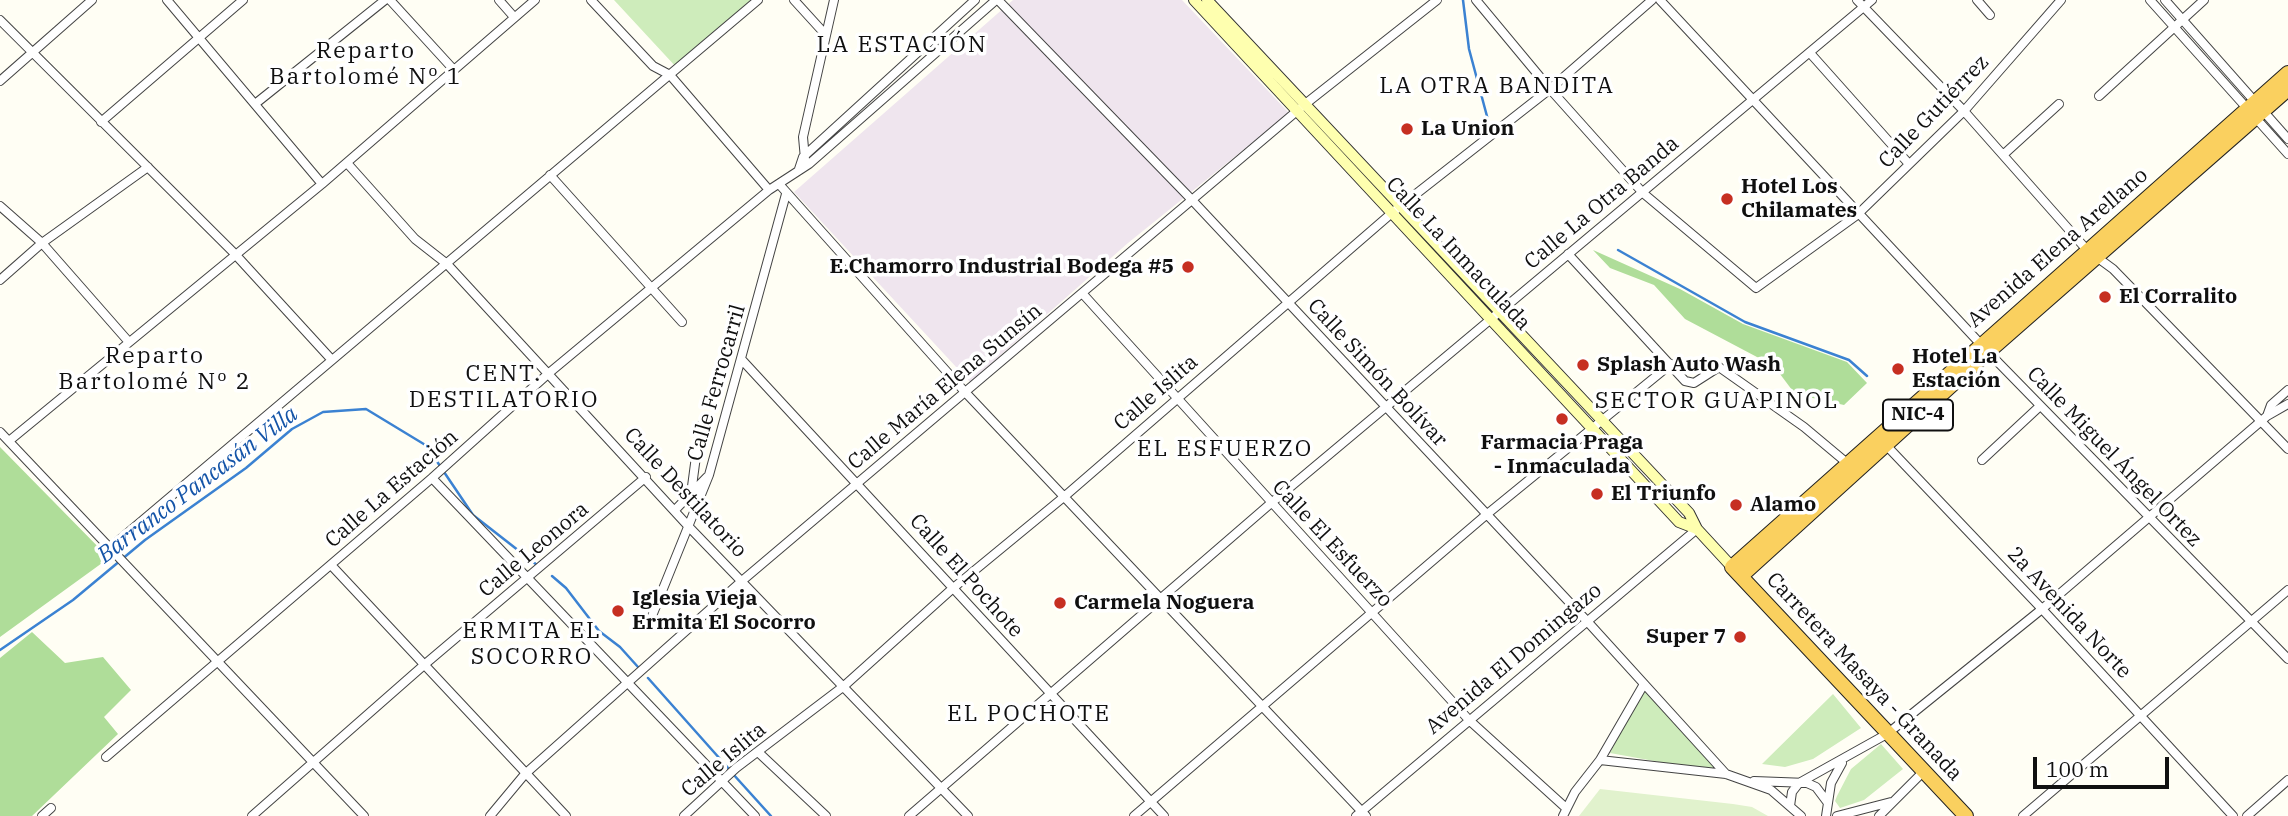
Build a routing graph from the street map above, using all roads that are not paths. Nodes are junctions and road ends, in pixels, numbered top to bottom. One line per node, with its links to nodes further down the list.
1 (92, 0): 36 (street)
2 (167, 0): 33 (street)
3 (243, 0): 33 (street)
4 (385, 0): 48 (street)
5 (390, 0): 38 (street)
6 (499, 0): 28 (street)
7 (535, 0): 28 (street)
8 (591, 0): 40 (street)
9 (758, 0): 40 (street)
10 (794, 0): 32 (street)
11 (834, 0): 32 (street)
12 (975, 0): 34 (street, Calle La Estación)
13 (997, 0): 35 (street); 67 (street, Calle Simón Bolívar)
14 (1437, 0): 50 (street, Calle María Elena Sunsín)
15 (1476, 0): 42 (street)
16 (1652, 0): 42 (street, Calle Islita)
17 (1660, 0): 47 (street, Calle Miguel Ángel Ortez)
18 (1857, 0): 26 (street)
19 (1872, 0): 26 (street, Calle La Otra Banda)
20 (1977, 0): 27 (street)
21 (2061, 0): 52 (street, Calle Gutiérrez)
22 (2150, 0): 31 (street)
23 (2165, 0): 29 (street)
24 (2204, 0): 29 (street)
25 (1201, 1): 50 (main road, Calle La Inmaculada)
26 (1864, 8): 37 (street, Calle La Otra Banda); 52 (street)
27 (1990, 15)
28 (514, 17): 38 (street)
29 (2182, 19): 31 (street); 51 (street)
30 (0, 20): 36 (street)
31 (2175, 27): 45 (street); 51 (street)
32 (825, 34): 57 (street)
33 (199, 38): 48 (street); 53 (street)
34 (933, 38): 35 (street); 44 (street, Calle La Estación)
35 (943, 47): 46 (street)
36 (31, 52): 41 (street); 53 (street)
37 (1810, 53): 47 (street, Calle La Otra Banda); 59 (street)
38 (454, 70): 58 (street)
39 (2288, 73): 51 (highway, Avenida Elena Arellano / NIC-4)
40 (670, 75): 61 (street); 64 (street)
41 (0, 81)
42 (1550, 89): 65 (street); 69 (street, Calle Islita)
43 (2288, 89): 51 (highway, Avenida Elena Arellano / NIC-4)
44 (876, 90): 46 (street); 57 (street, Calle La Estación)
45 (2099, 96)
46 (885, 99): 57 (street)
47 (1753, 101): 65 (street, Calle La Otra Banda); 70 (street, Calle Miguel Ángel Ortez)
48 (255, 104): 62 (street)
49 (2059, 104): 56 (street)
50 (1301, 108): 67 (street, Calle María Elena Sunsín); 69 (main road, Calle La Inmaculada)
51 (2256, 110): 54 (street); 55 (street); 73 (highway, Avenida Elena Arellano / NIC-4)
52 (1964, 111): 56 (street); 59 (street, Calle Gutiérrez)
53 (102, 122): 60 (street)
54 (2288, 139)
55 (2288, 154)
56 (2003, 155): 73 (street)
57 (806, 160): 63 (street, Calle La Estación)
58 (347, 163): 62 (street); 75 (street, Calle Destilatorio)
59 (1909, 163): 70 (street, Calle Gutiérrez)
60 (148, 167): 71 (street); 72 (street)
61 (550, 175): 75 (street); 77 (street)
62 (322, 184): 72 (street)
63 (779, 184): 64 (street, Calle La Estación); 66 (street)
64 (769, 190): 77 (street, Calle La Estación)
65 (1643, 193): 70 (street, Calle Gutiérrez); 74 (street, Calle La Otra Banda)
66 (786, 194): 85 (street, Calle Ferrocarril); 89 (street)
67 (1192, 200): 78 (street, Calle María Elena Sunsín); 79 (street, Calle Simón Bolívar)
68 (0, 206): 71 (street)
69 (1396, 209): 79 (street, Calle Islita); 80 (main road, Calle La Inmaculada)
70 (1857, 215): 83 (street, Calle Miguel Ángel Ortez)
71 (42, 243): 76 (street); 82 (street)
72 (234, 253): 82 (street); 84 (street)
73 (2092, 253): 83 (highway, Avenida Elena Arellano / NIC-4); 94 (street)
74 (1567, 254): 80 (street, Calle La Otra Banda); 86 (street)
75 (447, 264): 84 (street); 87 (street, Calle Destilatorio)
76 (0, 280)
77 (652, 289): 81 (street); 87 (street, Calle La Estación)
78 (1082, 293): 89 (street, Calle María Elena Sunsín); 90 (street, Calle El Esfuerzo)
79 (1287, 303): 90 (street, Calle Islita); 93 (street, Calle Simón Bolívar)
80 (1496, 316): 93 (street, Calle La Otra Banda); 96 (main road, Calle La Inmaculada)
81 (682, 322)
82 (128, 341): 99 (street)
83 (1984, 348): 92 (street, Calle Miguel Ángel Ortez); 98 (highway, Avenida Elena Arellano / NIC-4)
84 (331, 359): 116 (street)
85 (742, 360): 103 (street, Calle Ferrocarril); 106 (street, Calle El Pochote)
86 (1671, 364): 96 (street); 102 (street)
87 (549, 373): 104 (street, Calle La Estación); 105 (street, Calle Destilatorio)
88 (2288, 390): 94 (street)
89 (965, 392): 106 (street, Calle María Elena Sunsín); 109 (street)
90 (1176, 399): 109 (street, Calle Islita); 110 (street, Calle El Esfuerzo)
91 (2288, 404): 94 (street)
92 (2040, 406): 101 (street); 113 (street, Calle Miguel Ángel Ortez)
93 (1385, 409): 110 (street, Calle La Otra Banda); 112 (street, Calle Simón Bolívar)
94 (2264, 419): 100 (street); 113 (street)
95 (700, 426): 108 (street)
96 (1598, 426): 112 (street); 115 (main road, Calle La Inmaculada)
97 (0, 432): 99 (street)
98 (1881, 440): 102 (highway, Avenida Elena Arellano / NIC-4); 107 (highway, Avenida Elena Arellano / NIC-4); 124 (street, 2a Avenida Norte)
99 (9, 441): 116 (street)
100 (2288, 449)
101 (1982, 460)
102 (1847, 463): 107 (highway, Avenida Elena Arellano / NIC-4)
103 (709, 475): 108 (street); 114 (street, Calle Ferrocarril)
104 (433, 476): 117 (street, Calle La Estación); 119 (street)
105 (646, 477): 111 (street, Calle Destilatorio); 119 (street, Calle Leonora)
106 (858, 484): 120 (street, Calle María Elena Sunsín); 121 (street, Calle El Pochote)
107 (1824, 492): 118 (highway, Avenida Elena Arellano / NIC-4)
108 (691, 494): 111 (street)
109 (1065, 496): 121 (street, Calle Islita); 123 (street)
110 (1270, 504): 123 (street, Calle La Otra Banda); 125 (street, Calle El Esfuerzo)
111 (675, 510): 114 (street, Calle Destilatorio)
112 (1486, 515): 125 (street); 127 (street, Calle Simón Bolívar)
113 (2147, 518): 124 (street); 128 (street, Calle Miguel Ángel Ortez)
114 (690, 528): 120 (street, Calle Destilatorio); 126 (street, Calle Ferrocarril)
115 (1697, 530): 118 (main road, Calle La Inmaculada); 127 (street, Avenida El Domingazo)
116 (113, 549): 130 (street)
117 (331, 565): 130 (street, Calle La Estación); 131 (street)
118 (1737, 571): 139 (highway, Carretera Masaya - Granada)
119 (530, 579): 131 (street, Calle Leonora); 132 (street)
120 (743, 580): 132 (street, Calle María Elena Sunsín); 134 (street, Calle Destilatorio)
121 (952, 589): 134 (street, Calle Islita); 135 (street, Calle El Pochote)
122 (2288, 590): 128 (street)
123 (1161, 598): 135 (street, Calle La Otra Banda); 136 (street)
124 (2042, 608): 137 (street, 2a Avenida Norte); 139 (street)
125 (1372, 612): 136 (street); 138 (street, Calle El Esfuerzo)
126 (652, 616)
127 (1586, 620): 133 (street, Calle Simón Bolívar); 138 (street, Avenida El Domingazo)
128 (2252, 621): 129 (street, Calle Miguel Ángel Ortez); 137 (street)
129 (2288, 659)
130 (217, 660): 141 (street, Calle La Estación); 144 (street)
131 (424, 664): 144 (street, Calle Leonora); 146 (street)
132 (629, 684): 146 (street, Calle María Elena Sunsín); 148 (street)
133 (1644, 684): 143 (street); 147 (street, Calle Simón Bolívar)
134 (844, 686): 140 (street, Calle Islita); 152 (street, Calle Destilatorio)
135 (1052, 696): 152 (street, Calle La Otra Banda); 153 (street, Calle El Pochote)
136 (1261, 707): 153 (street); 159 (street)
137 (2138, 715): 177 (street); 178 (street, 2a Avenida Norte)
138 (1469, 720): 158 (street, Calle El Esfuerzo); 159 (street, Avenida El Domingazo)
139 (1887, 734): 142 (street); 145 (highway, Carretera Masaya - Granada)
140 (758, 752): 148 (street, Calle Islita); 167 (street)
141 (106, 757)
142 (1846, 758): 151 (street); 155 (street)
143 (1600, 760): 147 (street); 158 (street)
144 (314, 761): 161 (street, Calle Leonora); 162 (street)
145 (1923, 772): 154 (street); 176 (highway, Carretera Masaya - Granada)
146 (525, 774): 163 (street, Calle María Elena Sunsín); 164 (street)
147 (1726, 774): 150 (street)
148 (725, 778): 165 (street, Calle Islita); 166 (street)
149 (2288, 780): 179 (street)
150 (1748, 781): 151 (street); 156 (street)
151 (1799, 783): 155 (street); 156 (street)
152 (941, 788): 168 (street, Calle La Otra Banda); 169 (street, Calle Destilatorio)
153 (1150, 802): 170 (street); 171 (street, Calle El Pochote)
154 (1891, 802): 174 (street); 175 (street)
155 (1828, 803): 173 (street)
156 (1790, 806): 172 (street)
157 (51, 808): 160 (street)
158 (1564, 812)
159 (1361, 815)
160 (42, 816)
161 (253, 816)
162 (364, 816)
163 (490, 816)
164 (566, 816)
165 (684, 816)
166 (755, 816)
167 (825, 816)
168 (909, 816)
169 (968, 816)
170 (1134, 816)
171 (1164, 816)
172 (1801, 816)
173 (1826, 816)
174 (1837, 816)
175 (1879, 816)
176 (1966, 816)
177 (2023, 816)
178 (2233, 816)
179 (2247, 816)

